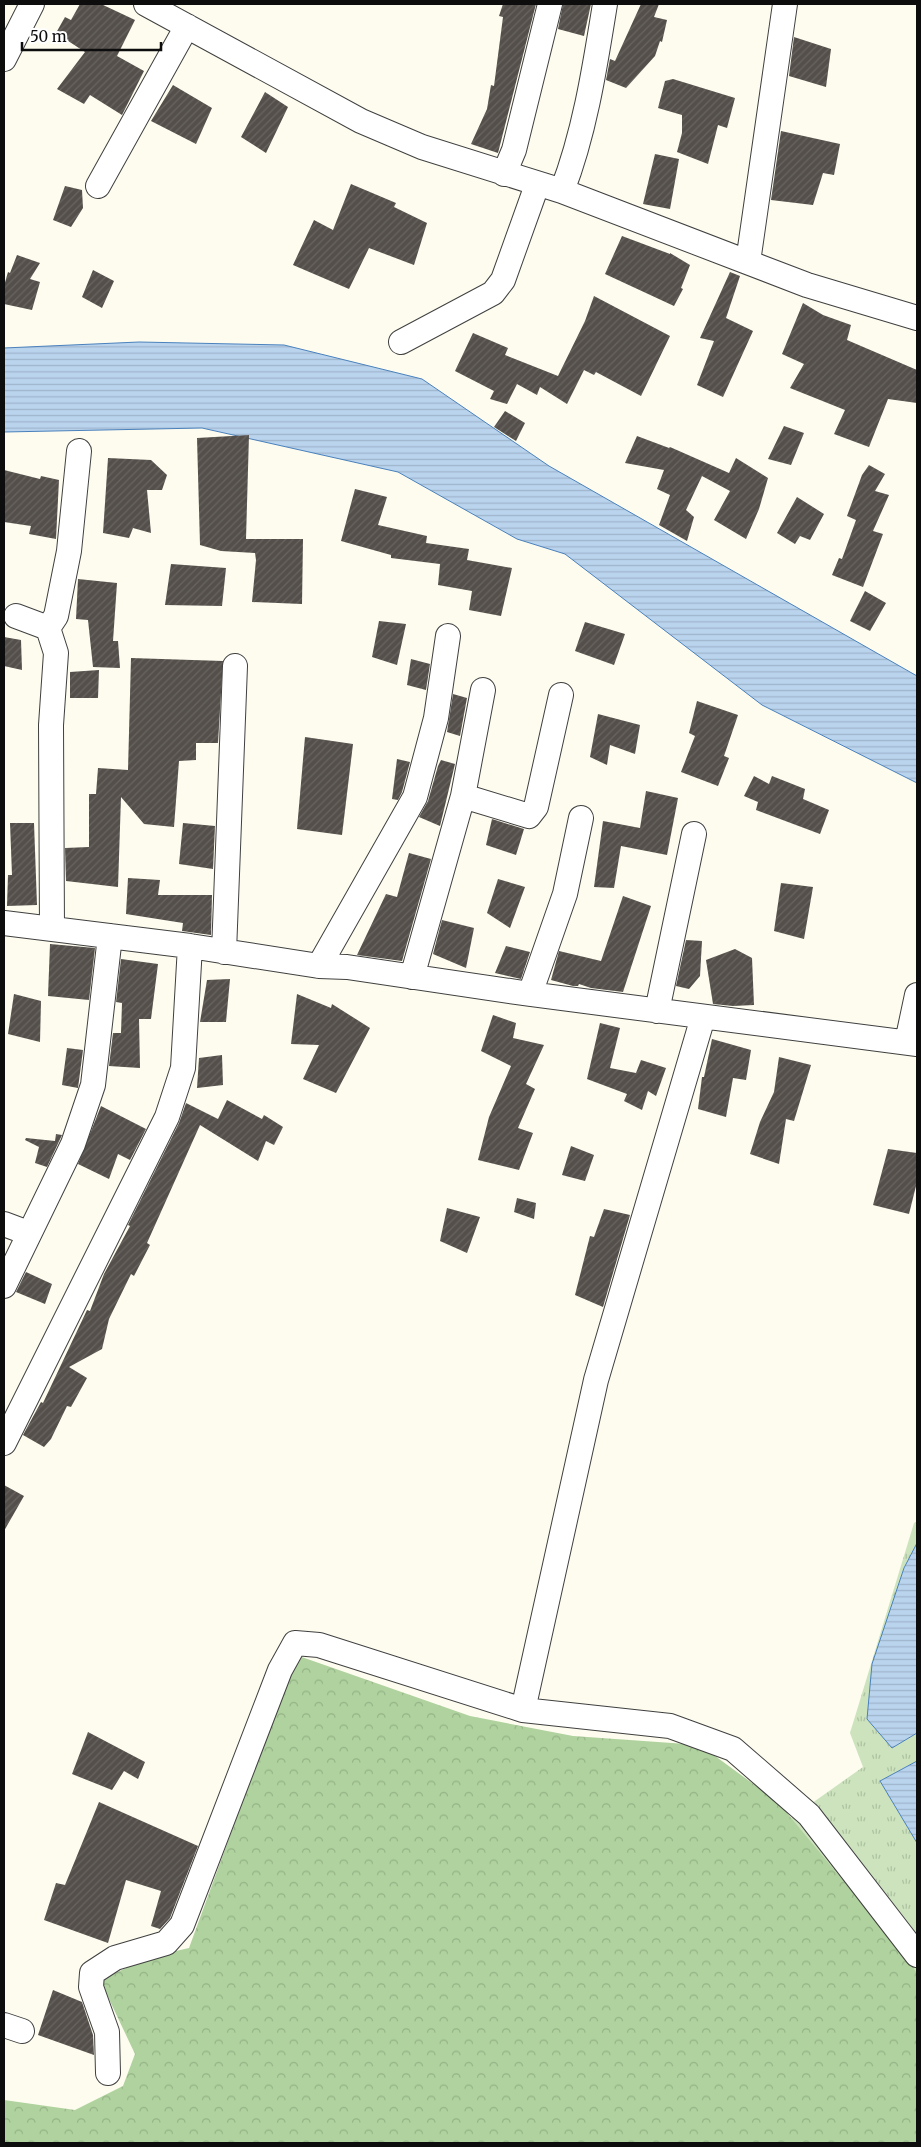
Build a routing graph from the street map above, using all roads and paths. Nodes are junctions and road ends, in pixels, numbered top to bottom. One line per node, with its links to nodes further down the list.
1 (32, 4): 7 (street)
2 (146, 4): 6 (street)
3 (550, 4): 8 (street)
4 (606, 4): 11 (street)
5 (785, 4): 12 (street)
6 (186, 26): 8 (street); 10 (street)
7 (4, 60)
8 (504, 174): 9 (street)
9 (538, 185): 11 (street); 14 (street)
10 (98, 186)
11 (562, 192): 12 (street)
12 (748, 262): 13 (street)
13 (917, 318)
14 (402, 342)
15 (78, 451): 17 (street)
16 (16, 616): 17 (street)
17 (48, 628): 26 (street)
18 (448, 636): 30 (street)
19 (234, 666): 29 (street)
20 (483, 690): 22 (street)
21 (561, 695): 22 (street)
22 (463, 796): 31 (street)
23 (581, 818): 32 (street)
24 (694, 834): 34 (street)
25 (4, 923): 26 (street)
26 (52, 929): 27 (street)
27 (110, 936): 28 (street); 38 (street)
28 (190, 946): 29 (street); 40 (street)
29 (224, 952): 30 (street)
30 (319, 966): 31 (street)
31 (412, 977): 32 (street)
32 (530, 994): 34 (street)
33 (917, 996): 36 (street)
34 (657, 1011): 35 (street)
35 (703, 1017): 36 (street); 41 (street)
36 (912, 1043)
37 (4, 1224): 38 (street)
38 (28, 1233): 39 (street)
39 (4, 1286)
40 (4, 1443)
41 (523, 1710): 42 (street); 43 (street)
42 (917, 1955)
43 (108, 2073)

